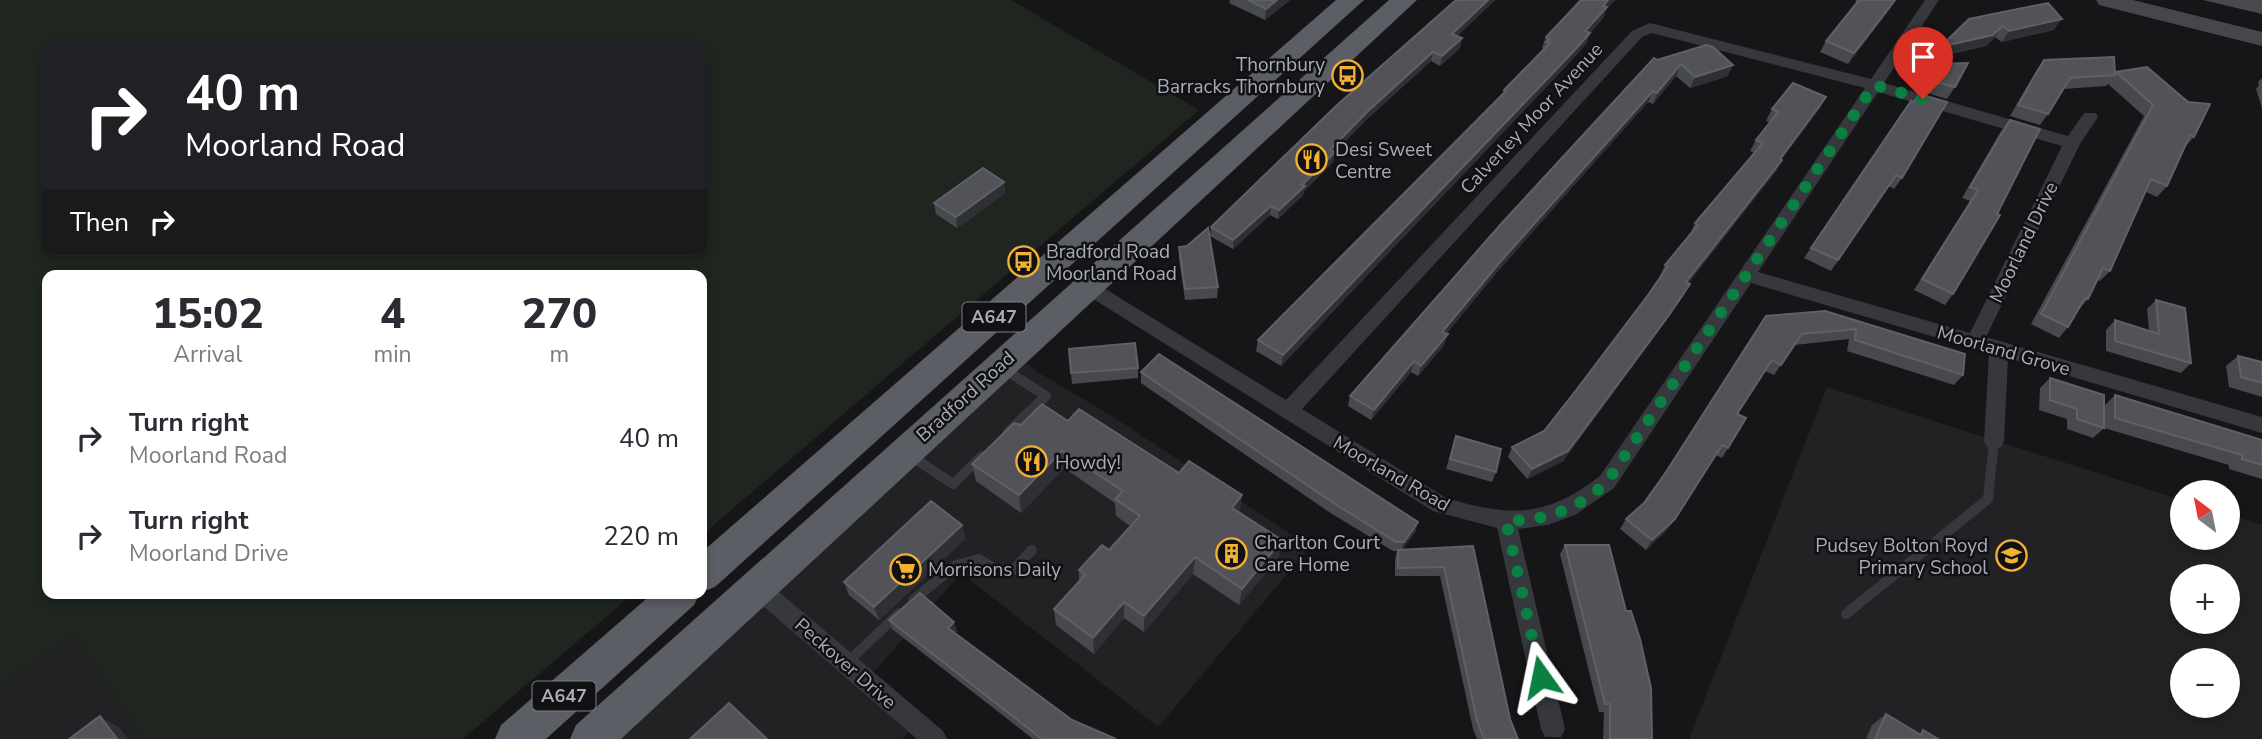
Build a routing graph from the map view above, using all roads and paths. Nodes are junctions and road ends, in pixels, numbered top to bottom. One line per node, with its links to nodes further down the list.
1 (1351, 0): 22 (highway, Bradford Road / A647)
2 (1404, 0): 10 (highway, Bradford Road / A647)
3 (1932, 0): 6 (street, Moorland Road)
4 (2107, 0): 5 (main road)
5 (2262, 39)
6 (1874, 85): 8 (street); 9 (street, Moorland Road); 14 (street, Calverley Moor Avenue)
7 (2090, 117): 8 (street, Moorland Drive)
8 (2072, 143): 11 (street, Moorland Drive)
9 (1747, 275): 11 (street, Moorland Grove); 20 (street, Moorland Road)
10 (1088, 286): 13 (highway, Bradford Road / A647); 14 (street, Moorland Road)
11 (1975, 341): 12 (street, Moorland Grove)
12 (1999, 349): 15 (street, Moorland Grove); 17 (street)
13 (999, 366): 16 (lane); 19 (highway, Bradford Road / A647)
14 (1288, 411): 20 (street, Moorland Road)
15 (2262, 425)
16 (1000, 440)
17 (1994, 441): 25 (lane)
18 (990, 449): 19 (lane)
19 (905, 451): 23 (highway, Bradford Road / A647)
20 (1506, 521): 27 (street)
21 (1032, 550): 26 (lane)
22 (707, 571)
23 (757, 587): 26 (street, Peckover Drive); 29 (highway, Bradford Road / A647)
24 (674, 599): 28 (highway, A647)
25 (1846, 614)
26 (847, 664): 30 (street, Peckover Drive)
27 (1553, 729)
28 (516, 739)
29 (591, 739)
30 (935, 739)

